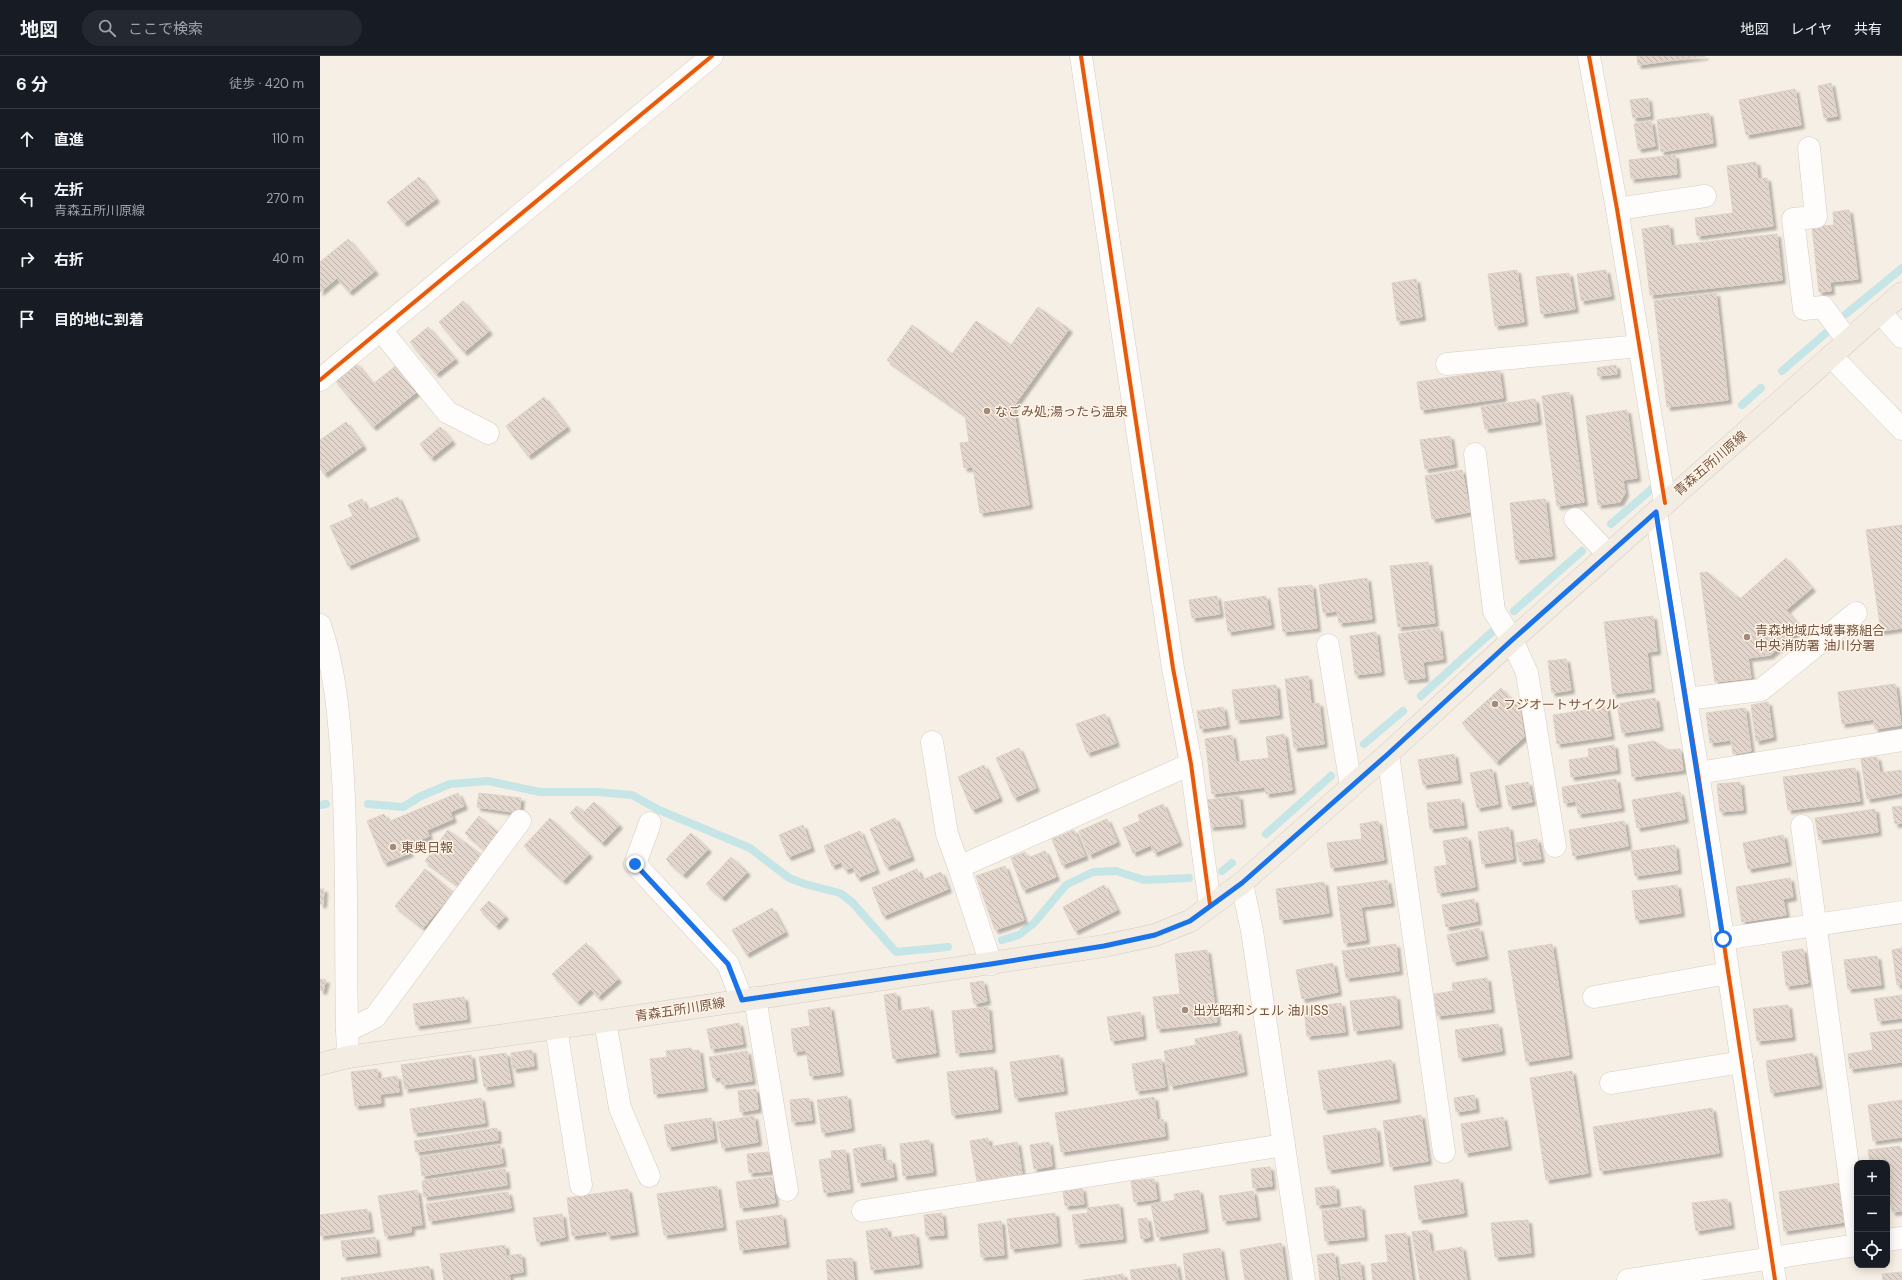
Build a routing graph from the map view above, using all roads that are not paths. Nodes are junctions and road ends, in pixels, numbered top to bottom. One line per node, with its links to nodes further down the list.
1 (712, 56): 9 (street)
2 (1081, 56): 30 (street)
3 (1589, 56): 6 (street)
4 (1808, 148): 11 (street)
5 (1705, 196): 6 (street)
6 (1618, 209): 12 (street)
7 (1902, 293): 8 (main road, 青森五所川原線)
8 (1880, 312): 10 (street); 11 (main road, 青森五所川原線)
9 (381, 330): 15 (street); 17 (street)
10 (1902, 337)
11 (1848, 341): 13 (main road, 青森五所川原線)
12 (1640, 346): 14 (street); 19 (street)
13 (1831, 356): 16 (street); 19 (main road, 青森五所川原線)
14 (1447, 364)
15 (320, 380)
16 (1902, 429)
17 (488, 434)
18 (1475, 454): 24 (street)
19 (1660, 507): 21 (main road, 青森五所川原線); 26 (street)
20 (1575, 519): 21 (street)
21 (1608, 554): 24 (main road, 青森五所川原線)
22 (1856, 613): 26 (street)
23 (320, 625): 49 (street)
24 (1512, 640): 29 (main road, 青森五所川原線); 36 (street)
25 (1328, 645): 32 (street)
26 (1686, 699): 31 (street)
27 (1902, 740): 31 (street)
28 (932, 742): 37 (street)
29 (1388, 754): 32 (main road, 青森五所川原線); 55 (street)
30 (1191, 764): 37 (street); 39 (street)
31 (1698, 773): 42 (street)
32 (1351, 786): 38 (main road, 青森五所川原線)
33 (520, 821): 49 (street)
34 (650, 823): 46 (street)
35 (1802, 826): 41 (street)
36 (1555, 846)
37 (959, 867): 43 (street)
38 (1242, 883): 39 (main road, 青森五所川原線); 54 (street)
39 (1210, 905): 43 (main road, 青森五所川原線)
40 (1902, 912): 41 (street)
41 (1815, 926): 42 (street); 59 (street)
42 (1723, 939): 44 (street)
43 (991, 964): 46 (main road, 青森五所川原線)
44 (1728, 973): 45 (street); 51 (street)
45 (1594, 997)
46 (749, 999): 47 (main road, 青森五所川原線); 58 (street)
47 (605, 1021): 48 (main road, 青森五所川原線); 56 (street)
48 (556, 1028): 50 (main road, 青森五所川原線); 57 (street)
49 (347, 1031): 50 (street)
50 (348, 1057): 52 (main road, 青森五所川原線)
51 (1742, 1062): 53 (street); 64 (street)
52 (320, 1064)
53 (1611, 1083)
54 (1284, 1145): 60 (street); 65 (street)
55 (1444, 1152)
56 (649, 1176)
57 (581, 1186)
58 (787, 1190)
59 (1854, 1210)
60 (863, 1211)
61 (1902, 1238): 62 (street)
62 (1890, 1240)
63 (1854, 1245): 64 (street)
64 (1772, 1258): 66 (street); 67 (street)
65 (1304, 1280)
66 (1628, 1280)
67 (1775, 1280)

